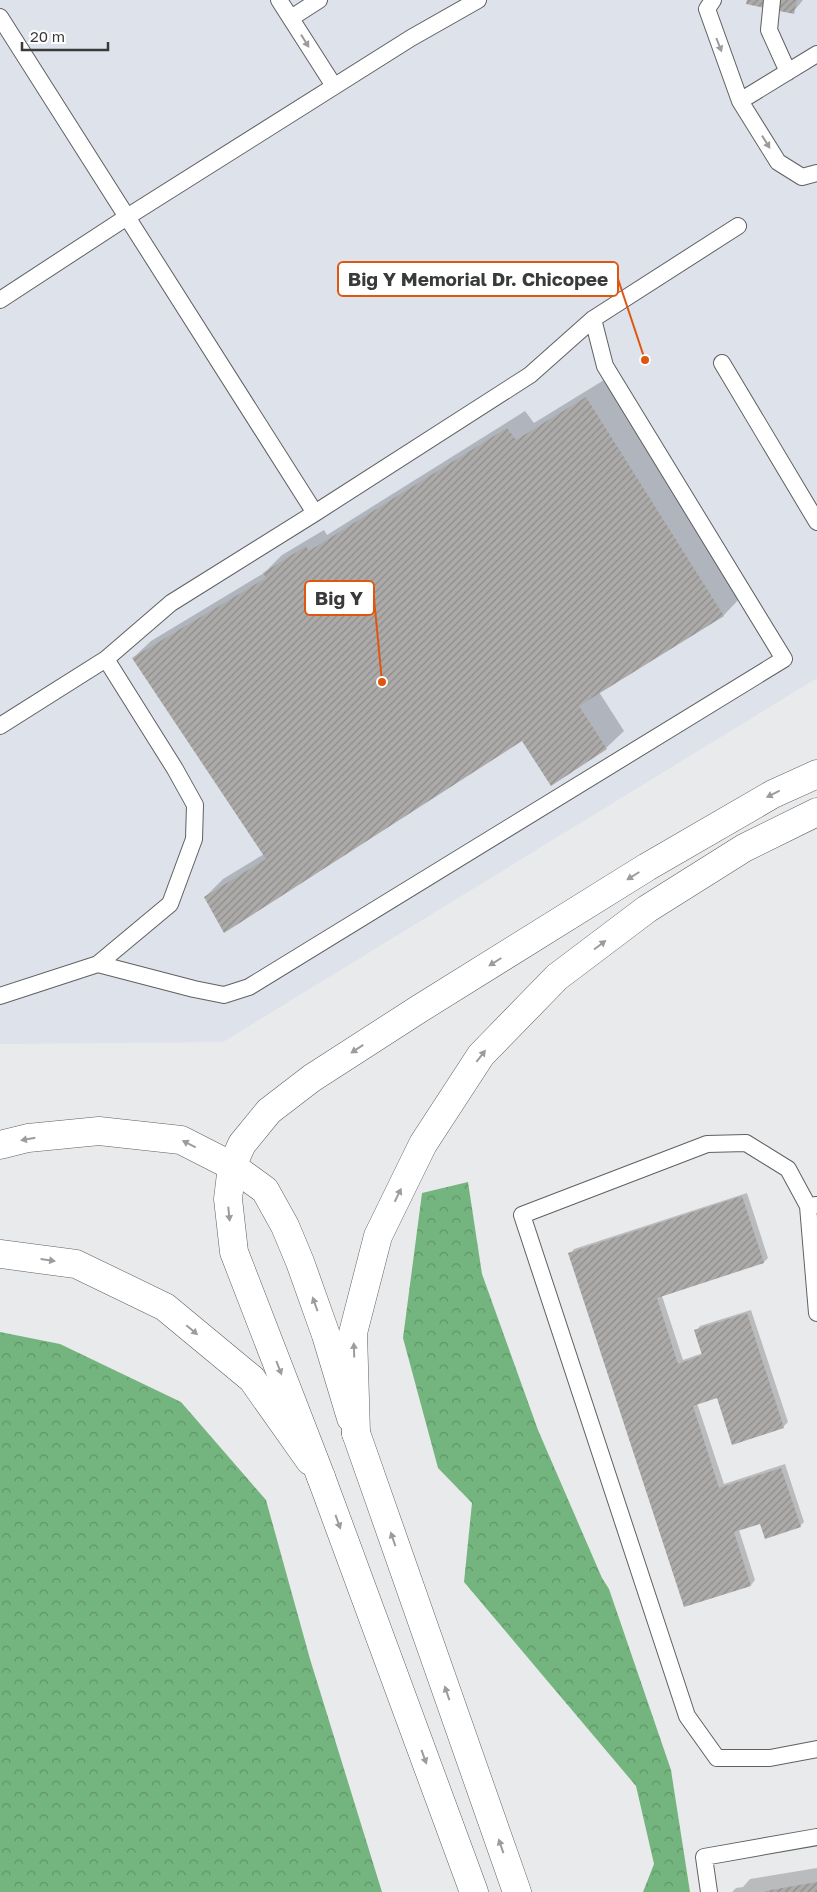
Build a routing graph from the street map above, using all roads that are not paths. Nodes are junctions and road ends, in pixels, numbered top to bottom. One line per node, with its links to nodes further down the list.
1 (279, 0): 7 (lane)
2 (319, 0): 7 (lane)
3 (478, 0): 10 (lane)
4 (713, 0): 11 (lane, one-way to 11)
5 (772, 0): 9 (lane)
6 (0, 17): 13 (lane)
7 (291, 18): 10 (lane, one-way to 10)
8 (817, 54): 9 (lane)
9 (788, 72): 11 (lane)
10 (334, 86): 13 (lane)
11 (740, 101): 12 (lane, one-way to 12)
12 (817, 173)
13 (127, 217): 15 (lane); 18 (lane)
14 (738, 226): 16 (lane)
15 (0, 300)
16 (593, 319): 18 (lane); 24 (lane)
17 (722, 363): 19 (lane)
18 (315, 513): 20 (lane)
19 (817, 522)
20 (106, 659): 21 (lane); 24 (lane)
21 (0, 726)
22 (817, 774): 27 (main road, one-way to 27)
23 (817, 812): 31 (main road, one-way to 23)
24 (98, 964): 25 (lane)
25 (0, 996)
26 (0, 1146): 27 (main road, one-way to 26)
27 (232, 1166): 31 (main road, one-way to 27); 32 (main road, one-way to 32)
28 (813, 1205): 30 (lane); 33 (lane)
29 (0, 1254): 32 (main road, one-way to 32)
30 (817, 1313)
31 (356, 1434): 36 (main road, one-way to 31)
32 (321, 1477): 35 (main road, one-way to 35)
33 (817, 1749)
34 (817, 1837): 37 (lane)
35 (474, 1892)
36 (517, 1892)
37 (709, 1892)

